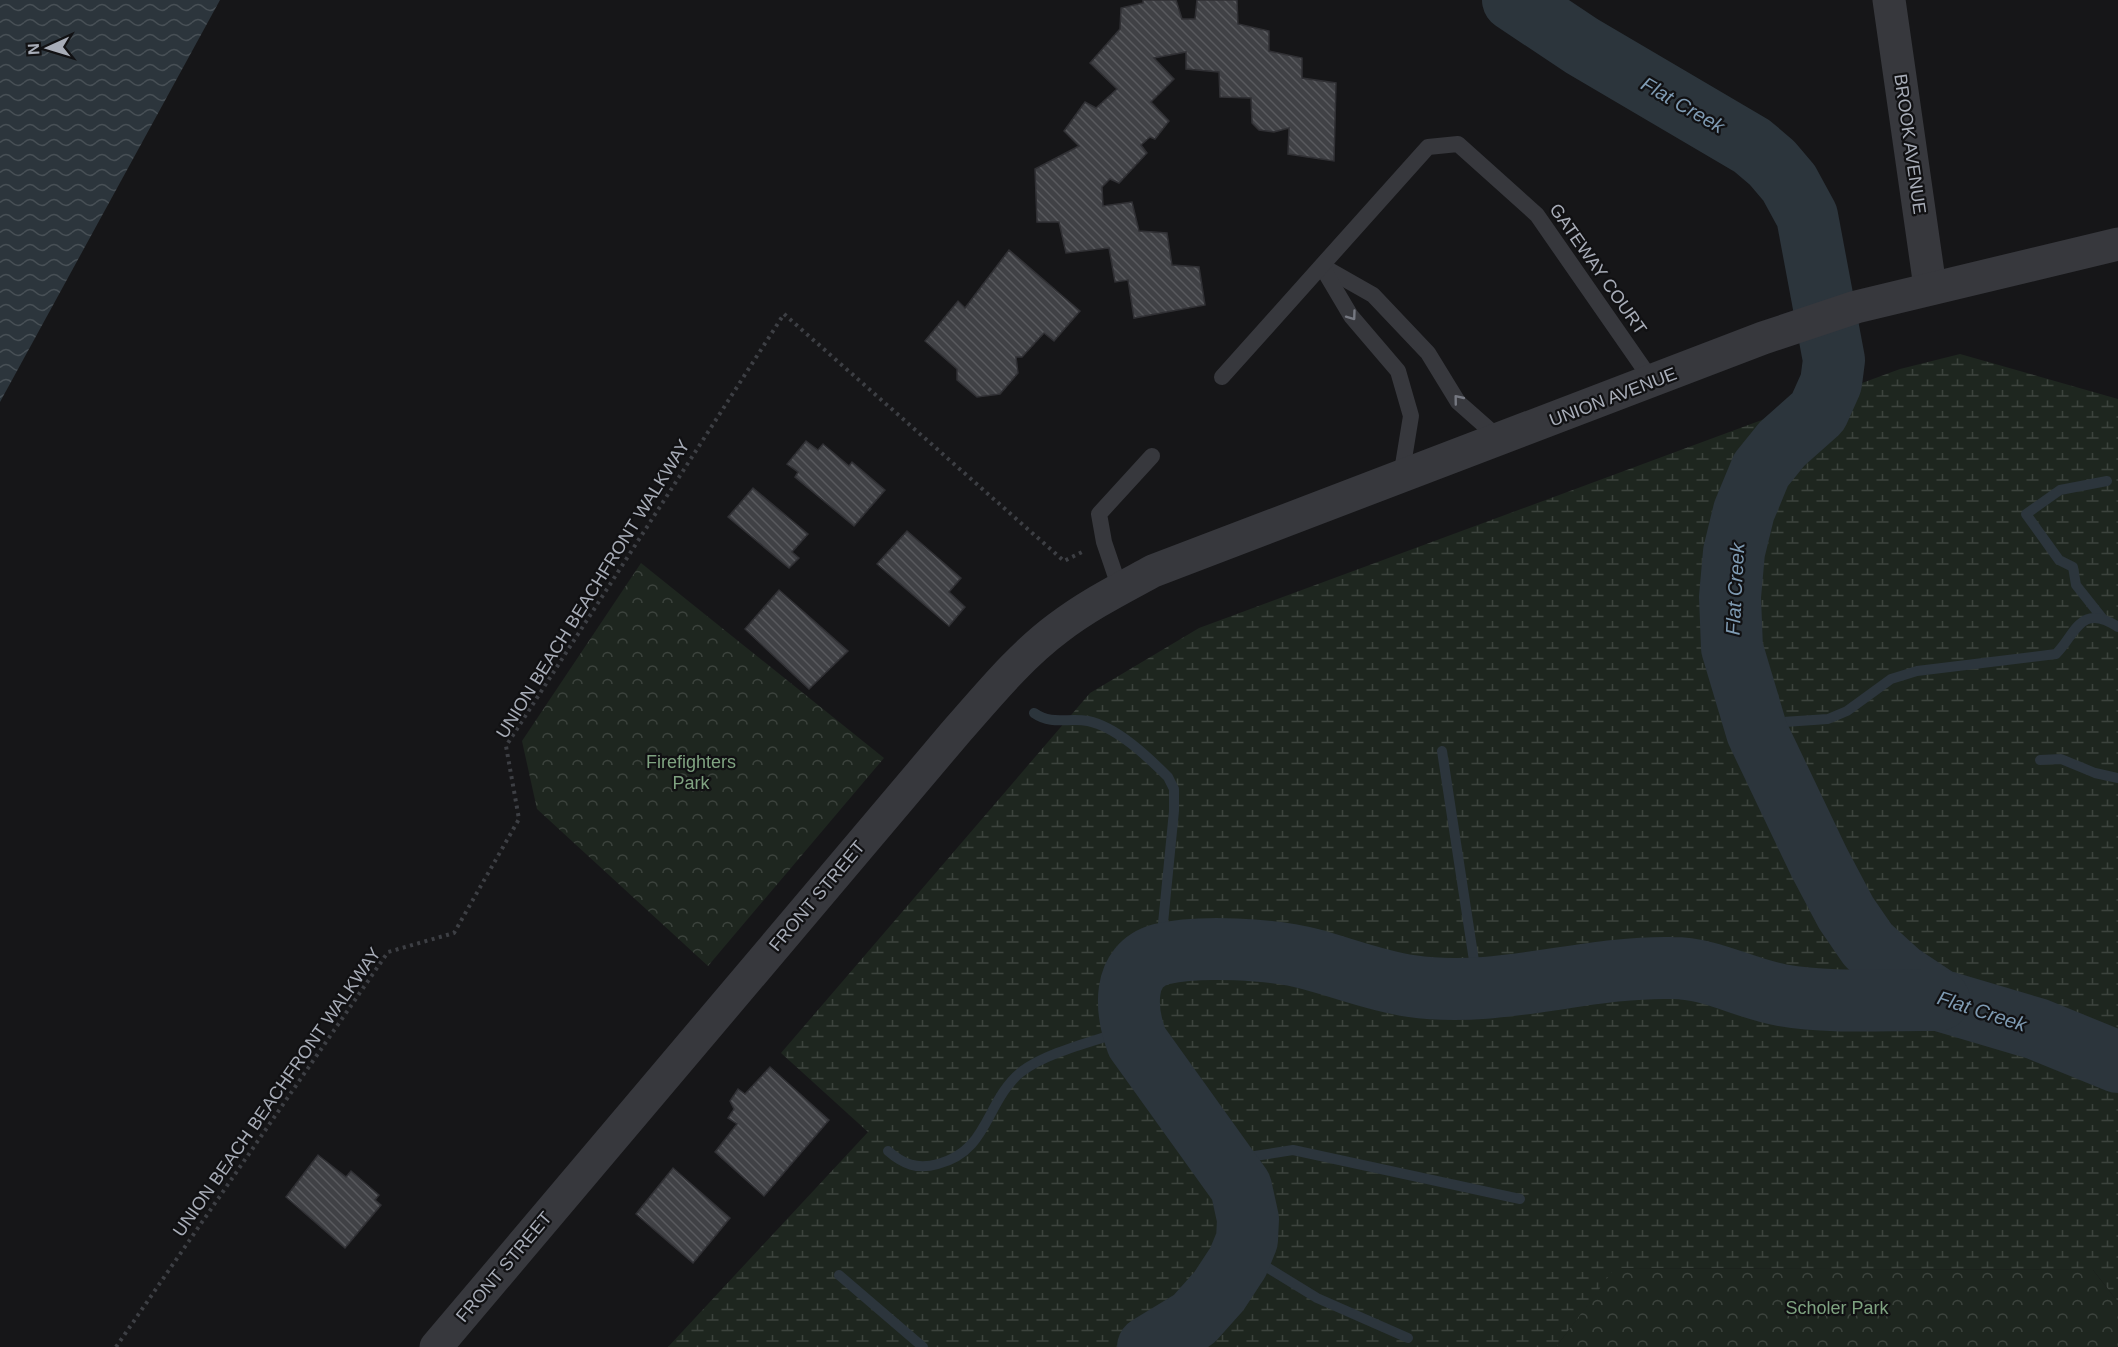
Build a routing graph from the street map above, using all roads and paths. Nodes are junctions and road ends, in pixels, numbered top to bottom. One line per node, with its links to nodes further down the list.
1 (1889, 0): 4 (street, BROOK AVENUE)
2 (2118, 244): 4 (street, UNION AVENUE)
3 (1322, 266): 5 (lane, GATEWAY COURT); 6 (lane, GATEWAY COURT); 7 (lane, one-way to 3); 9 (lane, one-way to 9)
4 (1930, 287): 6 (street, UNION AVENUE)
5 (1222, 377)
6 (1653, 382): 7 (street, UNION AVENUE)
7 (1500, 440): 9 (street, UNION AVENUE)
8 (1152, 456): 10 (lane)
9 (1401, 477): 11 (street, UNION AVENUE)
10 (1104, 542): 11 (lane); 12 (path, UNION BEACH BEACHFRONT WALKWAY)
11 (1120, 589): 13 (street, FRONT STREET)
12 (116, 1347)
13 (436, 1347)

